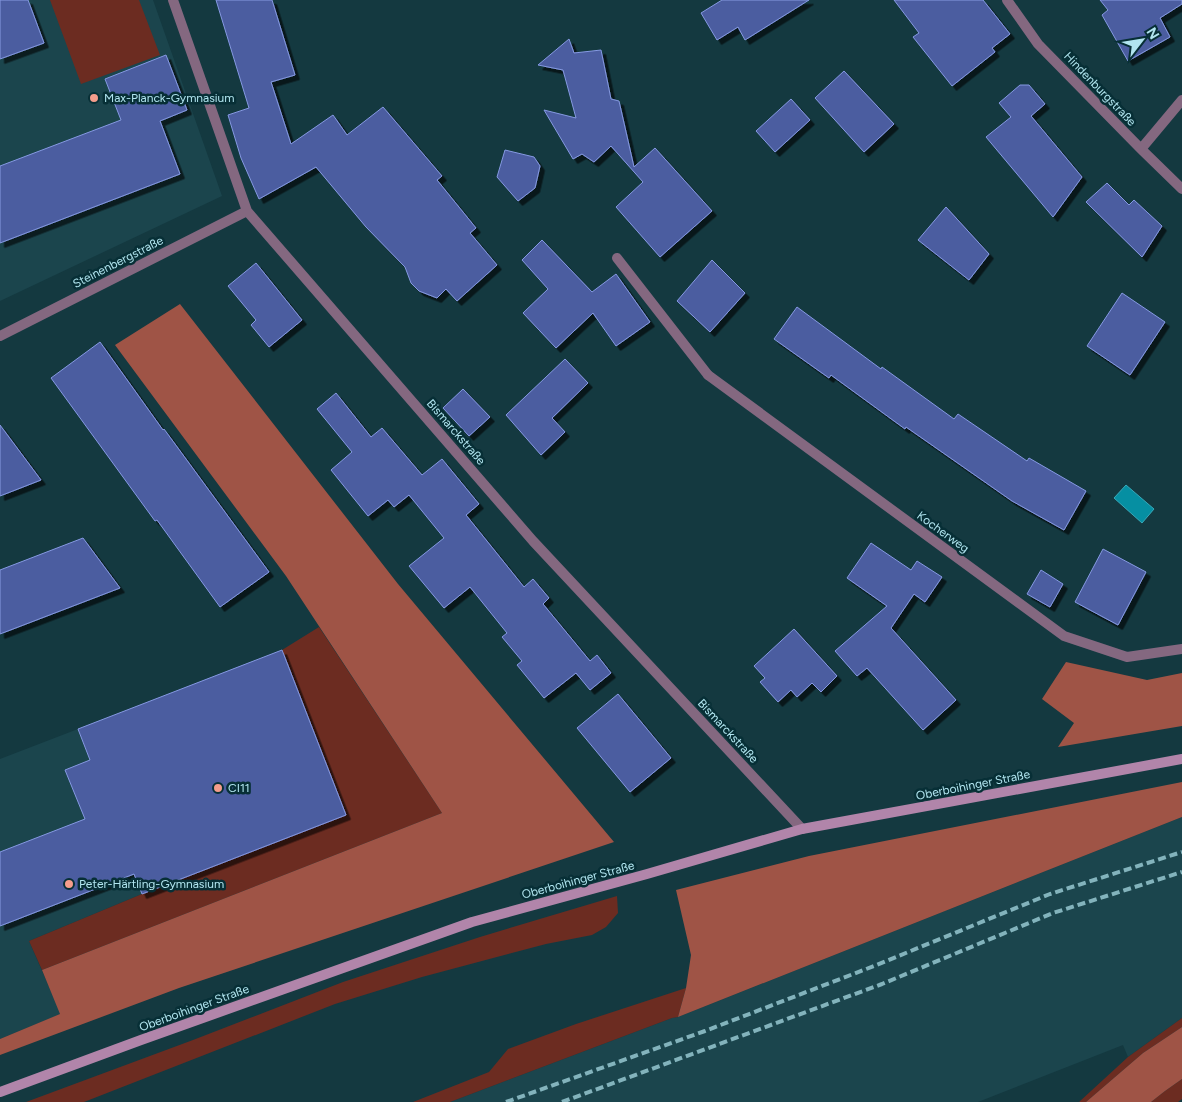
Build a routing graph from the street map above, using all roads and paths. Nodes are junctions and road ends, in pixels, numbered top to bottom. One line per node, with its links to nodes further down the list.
1 (174, 0): 6 (street, Bismarckstraße)
2 (1007, 0): 4 (street, Hindenburgstraße)
3 (1182, 100): 4 (street)
4 (1141, 148): 5 (street, Hindenburgstraße)
5 (1182, 189)
6 (248, 211): 8 (street, Steinenbergstraße); 11 (street, Bismarckstraße)
7 (618, 258): 9 (street, Kocherweg)
8 (0, 336)
9 (1182, 650)
10 (1182, 759): 11 (main road, Oberboihinger Straße)
11 (802, 829): 12 (main road, Oberboihinger Straße)
12 (0, 1092)

